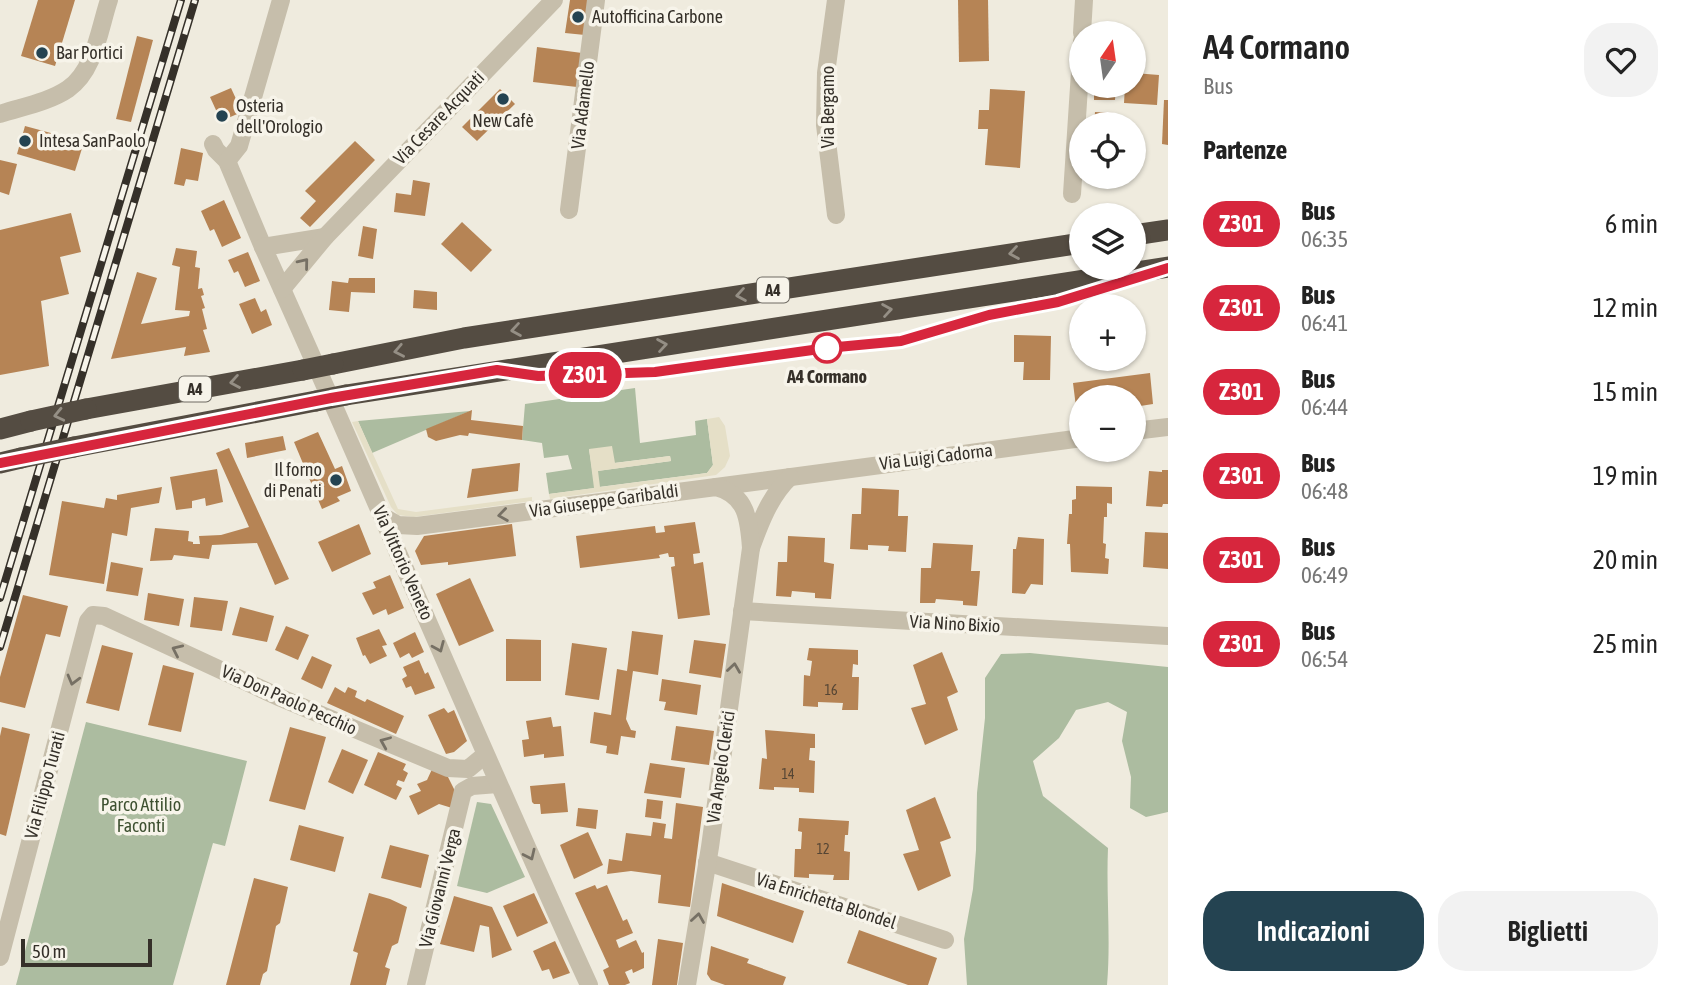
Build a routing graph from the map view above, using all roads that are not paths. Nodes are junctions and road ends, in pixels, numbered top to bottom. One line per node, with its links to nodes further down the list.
1 (109, 0): 9 (street)
2 (281, 0): 11 (street)
3 (554, 0): 17 (street, Via Cesare Acquati)
4 (596, 0): 13 (street, Via Adamello)
5 (836, 0): 14 (street, Via Bergamo)
6 (1084, 0): 7 (street)
7 (1083, 21)
8 (1078, 98): 12 (street)
9 (0, 114)
10 (213, 144): 11 (street, Via Vittorio Veneto)
11 (227, 161): 19 (street, Via Vittorio Veneto)
12 (1072, 194)
13 (569, 210)
14 (836, 215)
15 (1168, 230): 16 (highway)
16 (1146, 233)
17 (325, 237): 19 (street); 21 (street, Via Cesare Acquati, one-way to 17)
18 (1069, 245): 23 (highway, A4, one-way to 23, bridge)
19 (264, 247): 21 (street, Via Vittorio Veneto)
20 (1168, 267): 26 (highway, A4, one-way to 20, bridge)
21 (282, 289): 29 (street, Via Vittorio Veneto)
22 (1168, 427): 24 (street)
23 (0, 429)
24 (1146, 430)
25 (1069, 440): 27 (street, Via Luigi Cadorna)
26 (10, 461)
27 (790, 477): 28 (street, Via Giuseppe Garibaldi); 31 (street, Via Angelo Clerici)
28 (716, 486): 30 (street, Via Giuseppe Garibaldi, one-way to 30); 31 (street, Via Angelo Clerici)
29 (383, 516): 30 (street, Via Giuseppe Garibaldi); 32 (street, Via Vittorio Veneto)
30 (417, 526): 32 (street)
31 (751, 548): 33 (street, Via Angelo Clerici)
32 (403, 561): 36 (street, Via Vittorio Veneto, one-way to 36)
33 (742, 611): 35 (street, Via Nino Bixio); 40 (street, Via Angelo Clerici, one-way to 33)
34 (93, 615): 37 (street, Via Don Paolo Pecchio, one-way to 34); 42 (street, Via Filippo Turati, one-way to 42)
35 (1168, 636)
36 (485, 755): 37 (street); 38 (street, Via Vittorio Veneto)
37 (448, 768): 39 (street)
38 (498, 784): 39 (street); 45 (street, Via Vittorio Veneto, one-way to 45)
39 (463, 791): 44 (street, Via Giovanni Verga)
40 (707, 862): 41 (street, Via Enrichetta Blondel); 43 (street, Via Angelo Clerici, one-way to 40)
41 (944, 940)
42 (0, 957)
43 (692, 984)
44 (416, 985)
45 (589, 985)

